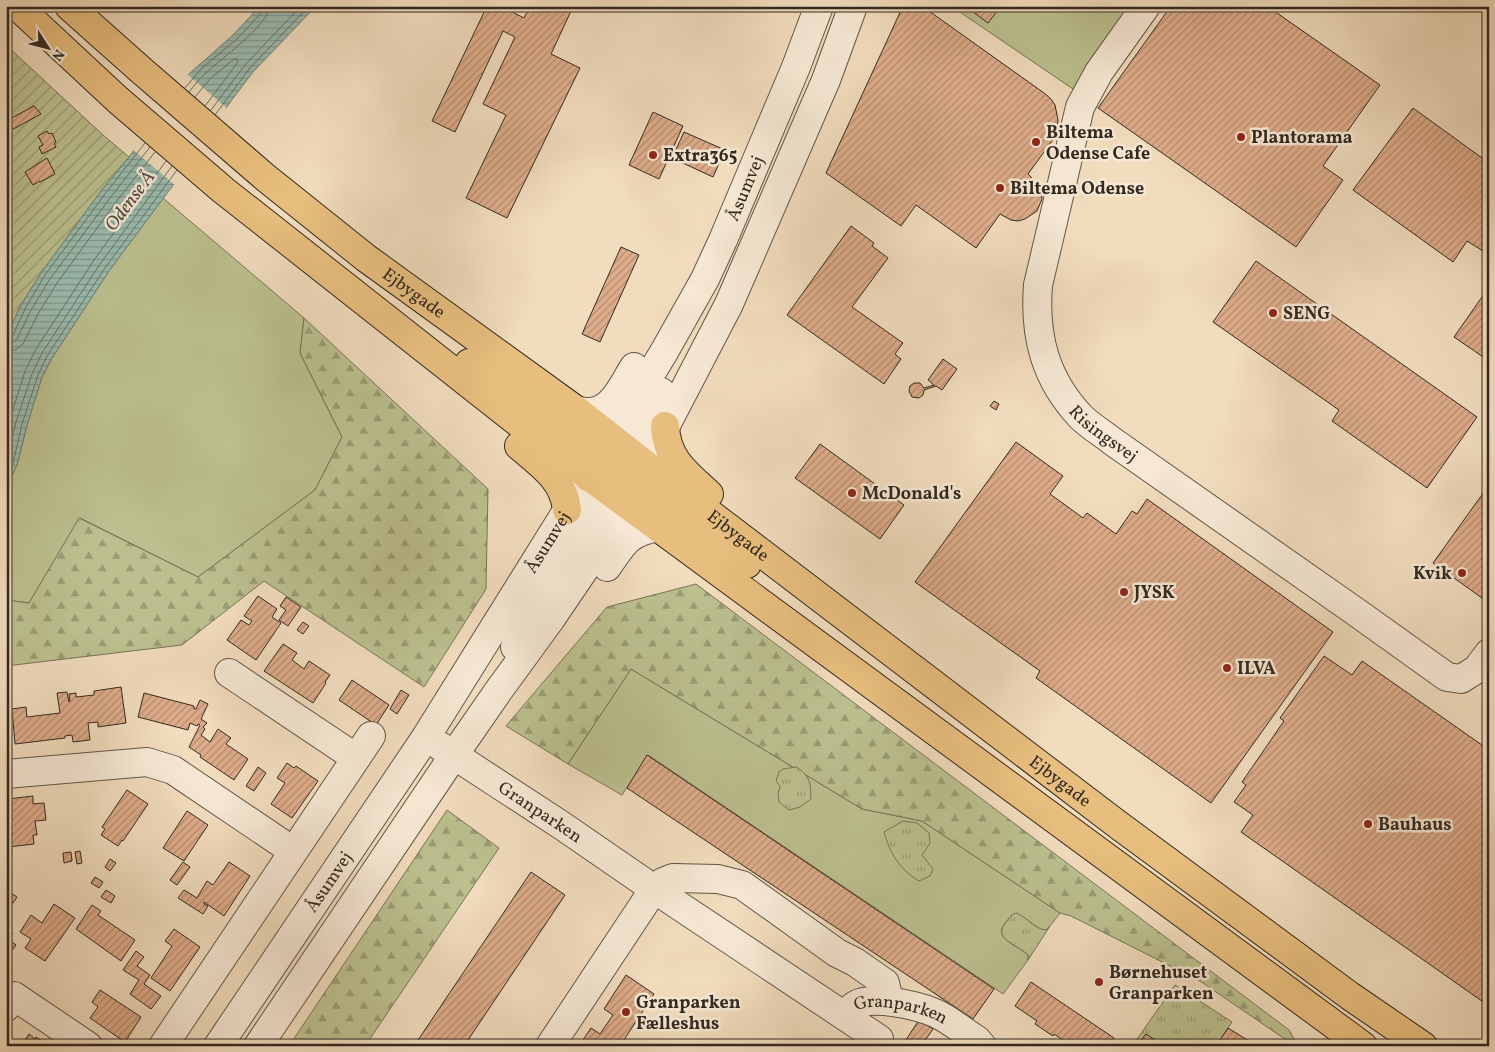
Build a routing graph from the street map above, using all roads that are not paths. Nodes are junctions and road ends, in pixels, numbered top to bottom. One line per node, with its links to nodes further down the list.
1 (17, 6): 7 (main road, Ejbygade)
2 (69, 6): 8 (main road, Ejbygade)
3 (819, 6): 6 (street, Åsumvej)
4 (853, 6): 9 (street, Åsumvej)
5 (1146, 6): 14 (street, Risingsvej)
6 (705, 279): 8 (street); 10 (street, Åsumvej)
7 (376, 312): 10 (main road, Ejbygade); 11 (main road)
8 (576, 410): 10 (main road, Ejbygade)
9 (665, 426): 10 (street, Åsumvej); 13 (main road)
10 (618, 471): 11 (street, Åsumvej); 12 (main road, Ejbygade); 13 (main road, Ejbygade); 15 (main road); 17 (street)
11 (567, 510): 19 (street, Åsumvej)
12 (658, 527): 17 (street); 35 (main road, Ejbygade)
13 (766, 556): 15 (main road, Ejbygade)
14 (1489, 653)
15 (909, 666): 36 (main road, Ejbygade)
16 (229, 673): 21 (street)
17 (499, 690): 20 (street, Åsumvej)
18 (370, 736): 21 (street)
19 (426, 736): 20 (street, Granparken); 30 (street, Åsumvej)
20 (454, 755): 24 (street, Granparken); 31 (street, Åsumvej)
21 (356, 758): 23 (street)
22 (6, 774): 23 (street)
23 (293, 851): 29 (street)
24 (654, 889): 25 (street); 27 (street, Granparken); 32 (street)
25 (889, 1001): 27 (street, Granparken); 34 (street, Granparken)
26 (6, 1007): 28 (street)
27 (847, 1016): 33 (street, Granparken)
28 (88, 1046)
29 (163, 1046)
30 (218, 1046)
31 (258, 1046)
32 (550, 1046)
33 (875, 1046)
34 (982, 1046)
35 (1363, 1046)
36 (1423, 1046)

